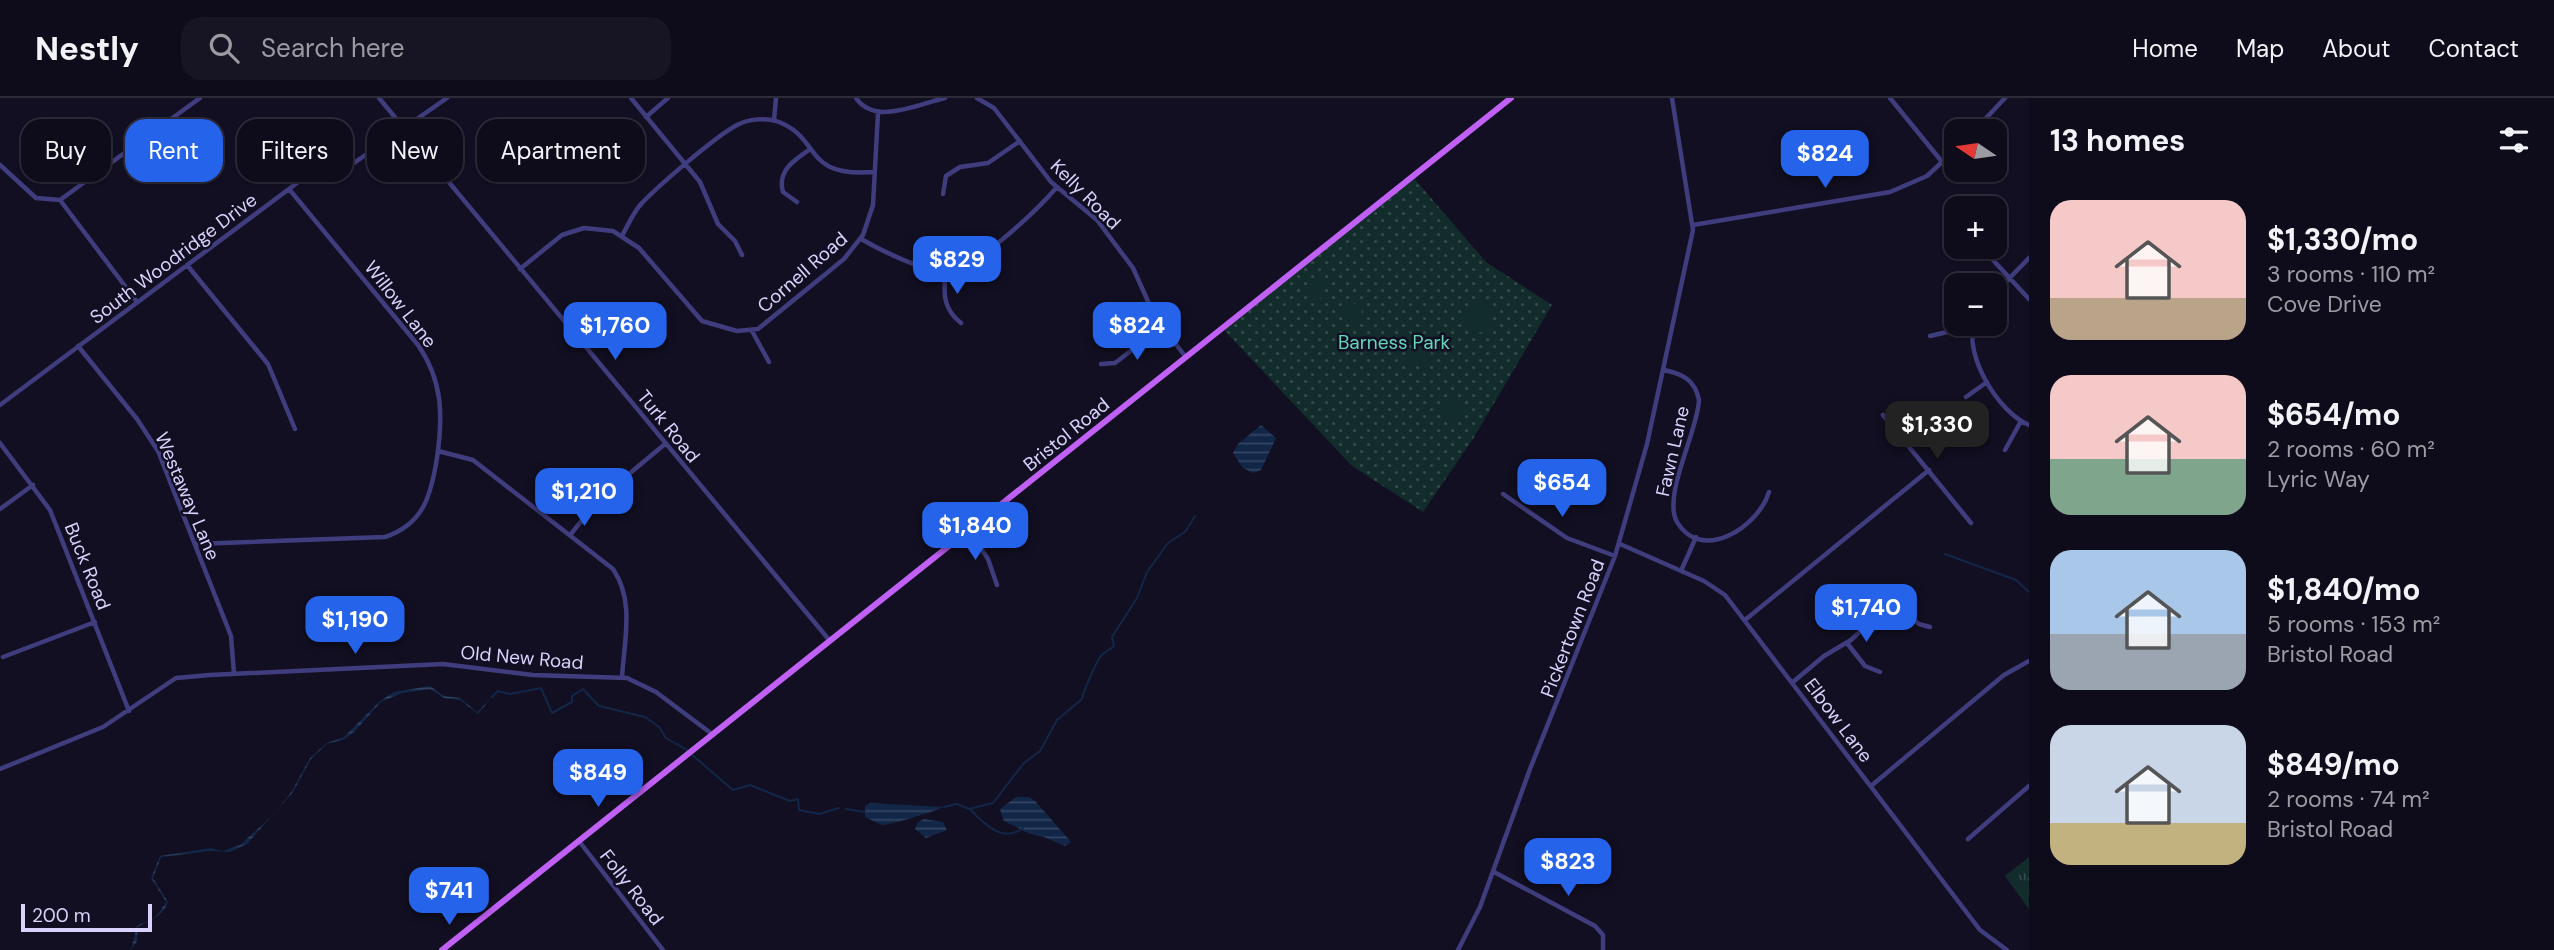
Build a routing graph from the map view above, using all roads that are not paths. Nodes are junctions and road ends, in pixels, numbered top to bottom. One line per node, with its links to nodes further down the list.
1 (200, 98): 31 (street)
2 (379, 98): 16 (street, Turk Road)
3 (447, 98): 17 (street, South Woodridge Drive)
4 (631, 98): 15 (street)
5 (667, 98): 15 (street)
6 (776, 98): 19 (street)
7 (856, 98): 14 (street)
8 (945, 98): 14 (street)
9 (977, 98): 20 (street, Kelly Road)
10 (1511, 98): 53 (main road, Bristol Road)
11 (1672, 98): 33 (street, Pickertown Road)
12 (1890, 98): 23 (street)
13 (2005, 98): 18 (street)
14 (878, 113): 26 (street, Cornell Road)
15 (646, 117): 25 (street)
16 (396, 119)
17 (417, 119)
18 (1985, 119)
19 (774, 120): 21 (street); 25 (street)
20 (1020, 141): 28 (street, Kelly Road); 30 (street)
21 (809, 150): 26 (street); 32 (street)
22 (367, 154): 29 (street, South Woodridge Drive)
23 (1943, 163): 33 (street)
24 (0, 165): 31 (street)
25 (686, 166): 34 (street); 36 (street)
26 (873, 172): 35 (street, Cornell Road)
27 (448, 182): 40 (street, Turk Road)
28 (1057, 187): 41 (street); 47 (street, Kelly Road)
29 (289, 190): 39 (street, South Woodridge Drive); 67 (street, Willow Lane)
30 (943, 194)
31 (60, 200): 45 (street)
32 (797, 202)
33 (1693, 225): 56 (street, Pickertown Road)
34 (622, 236): 40 (street, Cornell Road); 48 (street, Cornell Road)
35 (860, 239): 41 (street); 48 (street, Cornell Road)
36 (742, 255)
37 (2029, 258): 42 (street)
38 (1992, 259): 42 (street)
39 (187, 265): 45 (street, South Woodridge Drive); 63 (street)
40 (520, 269): 65 (street, Turk Road)
41 (946, 272): 46 (street)
42 (2010, 278): 43 (street); 44 (street)
43 (2007, 281)
44 (2029, 299)
45 (138, 302): 52 (street, South Woodridge Drive)
46 (961, 323)
47 (1162, 327): 53 (street, Kelly Road); 55 (street)
48 (752, 331): 54 (street)
49 (1944, 333): 51 (street)
50 (1971, 336): 57 (street)
51 (1930, 337)
52 (78, 346): 59 (street, South Woodridge Drive); 77 (street, Westaway Lane)
53 (1185, 356): 74 (main road, Bristol Road)
54 (769, 362)
55 (1101, 364)
56 (1664, 370): 76 (street, Fawn Lane); 78 (street, Pickertown Road)
57 (1987, 382): 58 (street); 61 (street)
58 (1966, 397)
59 (0, 404)
60 (1883, 415): 68 (street)
61 (2021, 421): 62 (street); 66 (street)
62 (2029, 425)
63 (295, 429)
64 (0, 443): 69 (street, Buck Road)
65 (665, 444): 75 (street); 85 (street, Turk Road)
66 (2005, 450)
67 (438, 451): 75 (street); 77 (street, Willow Lane)
68 (1929, 470): 73 (street); 82 (street)
69 (33, 485): 72 (street); 83 (street, Buck Road)
70 (1769, 492): 76 (street)
71 (1503, 494): 79 (street)
72 (0, 509)
73 (1971, 523)
74 (969, 531): 81 (street); 85 (main road, Bristol Road)
75 (571, 534): 91 (street)
76 (1696, 537): 80 (street)
77 (195, 544): 90 (street, Westaway Lane)
78 (1620, 544): 79 (street, Pickertown Road); 80 (street, Elbow Lane)
79 (1615, 556): 100 (street, Pickertown Road)
80 (1681, 571): 82 (street, Elbow Lane)
81 (997, 585)
82 (1745, 620): 92 (street, Elbow Lane)
83 (95, 622): 87 (street); 93 (street, Buck Road)
84 (1930, 627): 86 (street)
85 (831, 642): 94 (main road, Bristol Road)
86 (1847, 643): 89 (street); 92 (street)
87 (3, 657)
88 (2029, 661): 96 (street)
89 (1880, 672)
90 (234, 674): 91 (street, Old New Road); 93 (street, Old New Road)
91 (622, 678): 94 (street, Old New Road)
92 (1793, 682): 96 (street, Elbow Lane)
93 (129, 711): 95 (street, Old New Road)
94 (712, 734): 99 (main road, Bristol Road)
95 (0, 769)
96 (1871, 786): 105 (street, Elbow Lane)
97 (2029, 786): 98 (street)
98 (1968, 839)
99 (579, 841): 101 (main road, Bristol Road); 102 (street, Folly Road)
100 (1494, 872): 103 (street, Pickertown Road); 104 (street)
101 (442, 950)
102 (663, 950)
103 (1458, 950)
104 (1603, 950)
105 (2007, 950)

